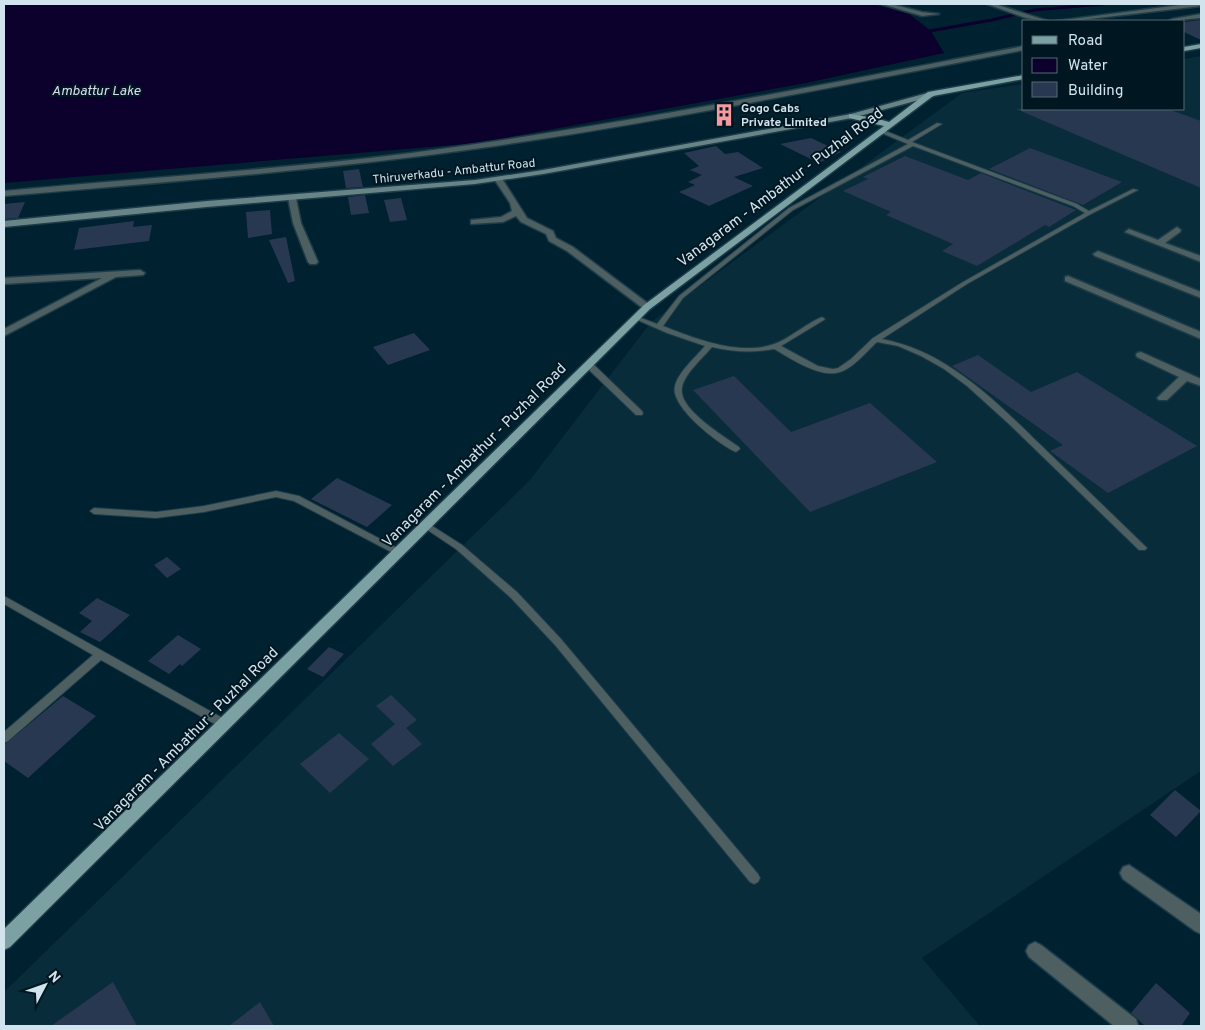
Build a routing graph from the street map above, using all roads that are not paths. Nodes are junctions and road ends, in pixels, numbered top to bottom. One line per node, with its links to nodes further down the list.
1 (887, 4): 2 (street); 7 (street)
2 (896, 4)
3 (990, 4): 9 (street)
4 (1201, 4): 6 (street)
5 (1131, 5): 6 (street)
6 (1147, 11): 10 (street)
7 (936, 14)
8 (1201, 16): 11 (street)
9 (1039, 20)
10 (1068, 20)
11 (1178, 20)
12 (1201, 46): 14 (main road)
13 (1022, 48): 23 (street)
14 (1185, 49)
15 (1022, 78): 16 (main road, Vanagaram - Ambathur - Puzhal Road)
16 (931, 94): 17 (main road, Thiruverkadu - Ambattur Road); 19 (main road, Vanagaram - Ambathur - Puzhal Road)
17 (852, 116): 19 (main road); 21 (main road, Thiruverkadu - Ambattur Road)
18 (939, 124): 20 (lane)
19 (885, 128): 20 (lane); 40 (main road, Vanagaram - Ambathur - Puzhal Road)
20 (910, 143): 26 (lane); 43 (lane)
21 (498, 179): 24 (main road, Thiruverkadu - Ambattur Road); 25 (street)
22 (1135, 190): 26 (lane)
23 (4, 194)
24 (292, 198): 28 (main road, Thiruverkadu - Ambattur Road); 34 (street)
25 (516, 212): 27 (street); 40 (street)
26 (1088, 213): 46 (lane)
27 (474, 222)
28 (4, 224)
29 (1177, 230): 31 (street)
30 (1129, 232): 31 (street)
31 (1159, 243): 33 (street)
32 (1098, 254): 39 (street)
33 (1201, 259)
34 (313, 262)
35 (140, 273): 36 (street)
36 (116, 275): 38 (street); 44 (street)
37 (1068, 279): 45 (street)
38 (4, 282)
39 (1201, 295)
40 (648, 307): 41 (main road, Vanagaram - Ambathur - Puzhal Road)
41 (636, 318): 43 (lane); 50 (main road, Vanagaram - Ambathur - Puzhal Road)
42 (822, 319): 48 (lane)
43 (659, 326): 47 (lane)
44 (4, 333)
45 (1201, 336)
46 (876, 340): 48 (lane); 58 (lane)
47 (710, 344): 48 (lane); 55 (lane)
48 (775, 346)
49 (1140, 355): 51 (street)
50 (589, 365): 54 (lane); 57 (main road, Vanagaram - Ambathur - Puzhal Road)
51 (1186, 376): 52 (street); 53 (street)
52 (1201, 383)
53 (1163, 398)
54 (639, 413)
55 (736, 449)
56 (94, 511): 59 (lane)
57 (426, 526): 59 (main road, Vanagaram - Ambathur - Puzhal Road); 65 (lane)
58 (1142, 548)
59 (398, 552): 62 (main road, Vanagaram - Ambathur - Puzhal Road)
60 (4, 600): 61 (lane)
61 (101, 654): 62 (lane); 63 (lane)
62 (224, 724): 67 (main road, Vanagaram - Ambathur - Puzhal Road)
63 (4, 738)
64 (1129, 873): 66 (street)
65 (754, 878)
66 (1201, 925)
67 (4, 941)
68 (1035, 951): 69 (street)
69 (1129, 1026)

